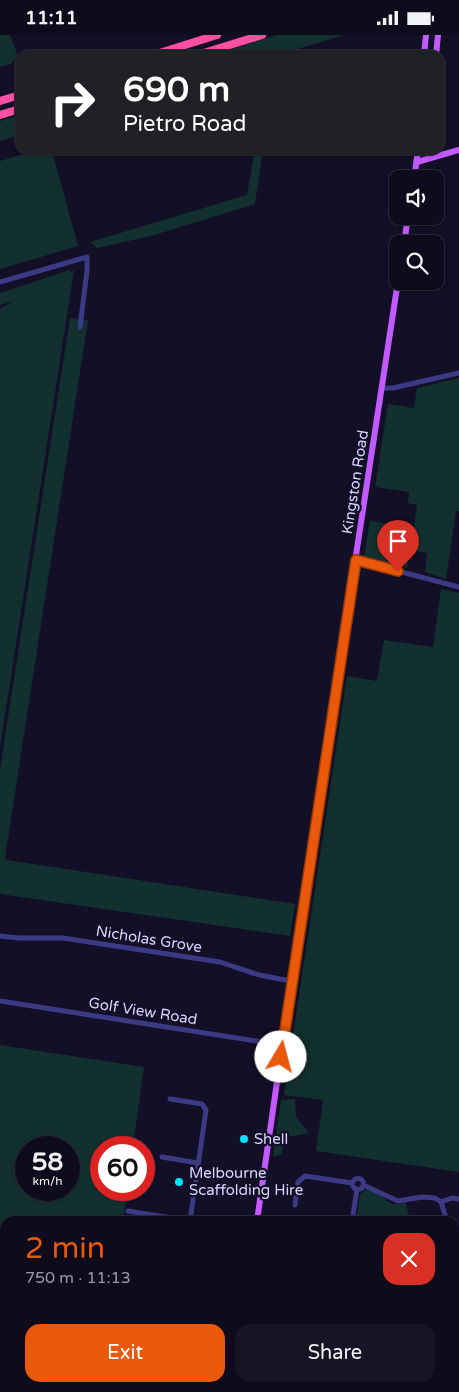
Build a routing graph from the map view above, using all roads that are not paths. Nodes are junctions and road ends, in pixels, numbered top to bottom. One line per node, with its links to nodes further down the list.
1 (217, 35): 5 (highway)
2 (262, 35): 6 (highway)
3 (426, 35): 7 (main road)
4 (438, 35): 8 (main road)
5 (169, 50)
6 (213, 50)
7 (424, 50)
8 (436, 50)
9 (15, 96): 10 (highway)
10 (0, 101)
11 (15, 110): 12 (highway)
12 (0, 115)
13 (459, 150): 14 (main road)
14 (445, 154)
15 (418, 155): 17 (main road)
16 (442, 155): 17 (main road)
17 (417, 162): 18 (main road)
18 (416, 170)
19 (0, 282): 21 (street)
20 (397, 290): 23 (main road, Kingston Road)
21 (80, 327)
22 (459, 373): 23 (street)
23 (383, 388): 24 (main road, Kingston Road)
24 (356, 560): 25 (street); 27 (main road, Kingston Road)
25 (459, 587)
26 (0, 936): 27 (street, Nicholas Grove)
27 (292, 981): 29 (main road, Kingston Road)
28 (0, 1001): 29 (street, Golf View Road)
29 (282, 1045): 42 (main road, Kingston Road)
30 (170, 1099): 32 (street)
31 (162, 1157): 32 (street)
32 (198, 1163): 41 (street)
33 (352, 1183): 34 (street); 35 (street); 38 (street)
34 (363, 1185): 35 (street); 37 (street)
35 (357, 1189): 43 (street)
36 (459, 1199): 37 (street)
37 (441, 1202): 44 (street)
38 (295, 1205)
39 (128, 1211): 40 (street)
40 (146, 1216)
41 (191, 1216)
42 (258, 1216)
43 (353, 1216)
44 (445, 1216)

